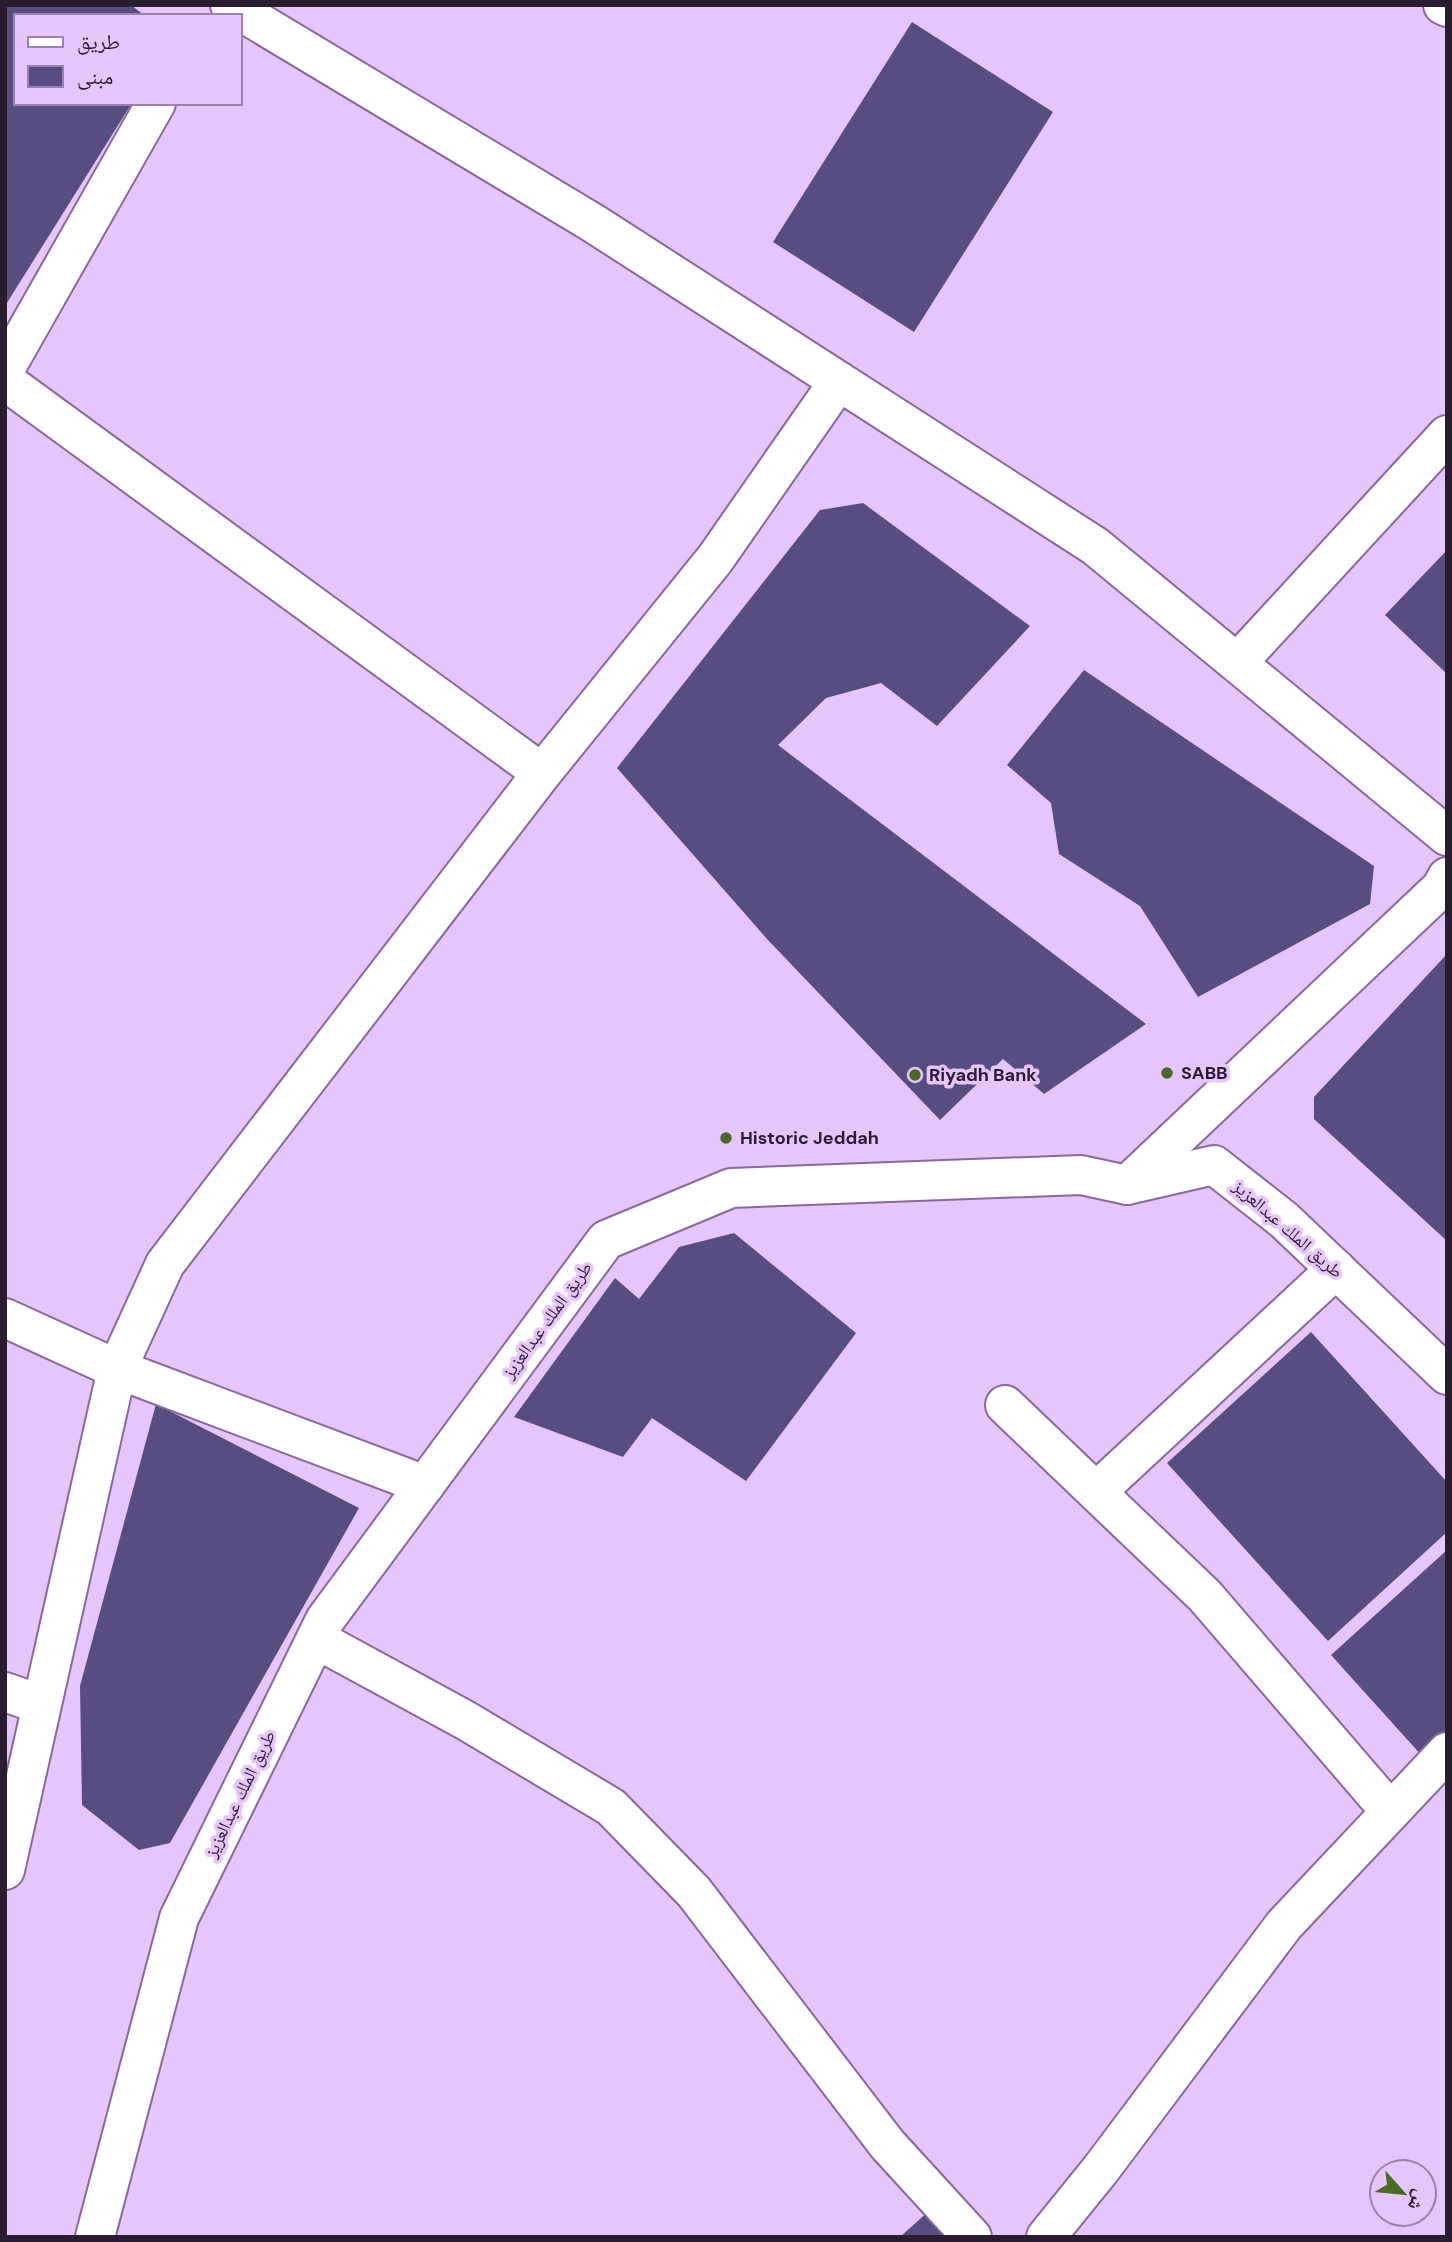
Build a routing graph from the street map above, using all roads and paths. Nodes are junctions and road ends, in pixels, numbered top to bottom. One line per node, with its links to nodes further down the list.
1 (230, 5): 5 (street)
2 (155, 105): 3 (street)
3 (5, 369)
4 (5, 381): 8 (street)
5 (839, 381): 7 (street); 8 (street)
6 (1447, 435): 7 (street)
7 (1237, 663): 9 (street)
8 (542, 773): 14 (street)
9 (1447, 836)
10 (1444, 883): 11 (street)
11 (1127, 1185): 12 (street, طريق الملك عبدالعزيز); 17 (street, طريق الملك عبدالعزيز)
12 (1336, 1269): 15 (street, طريق الملك عبدالعزيز); 18 (street)
13 (5, 1318): 14 (street)
14 (117, 1368): 17 (street); 21 (street)
15 (1447, 1375)
16 (1005, 1405): 18 (street)
17 (425, 1485): 19 (street, طريق الملك عبدالعزيز)
18 (1096, 1492): 23 (street)
19 (316, 1639): 25 (street, طريق الملك عبدالعزيز); 26 (street)
20 (5, 1692): 21 (street)
21 (43, 1705): 24 (street)
22 (1447, 1752): 23 (street)
23 (1390, 1811): 27 (street)
24 (5, 1870)
25 (95, 2237)
26 (972, 2237)
27 (1046, 2237)

